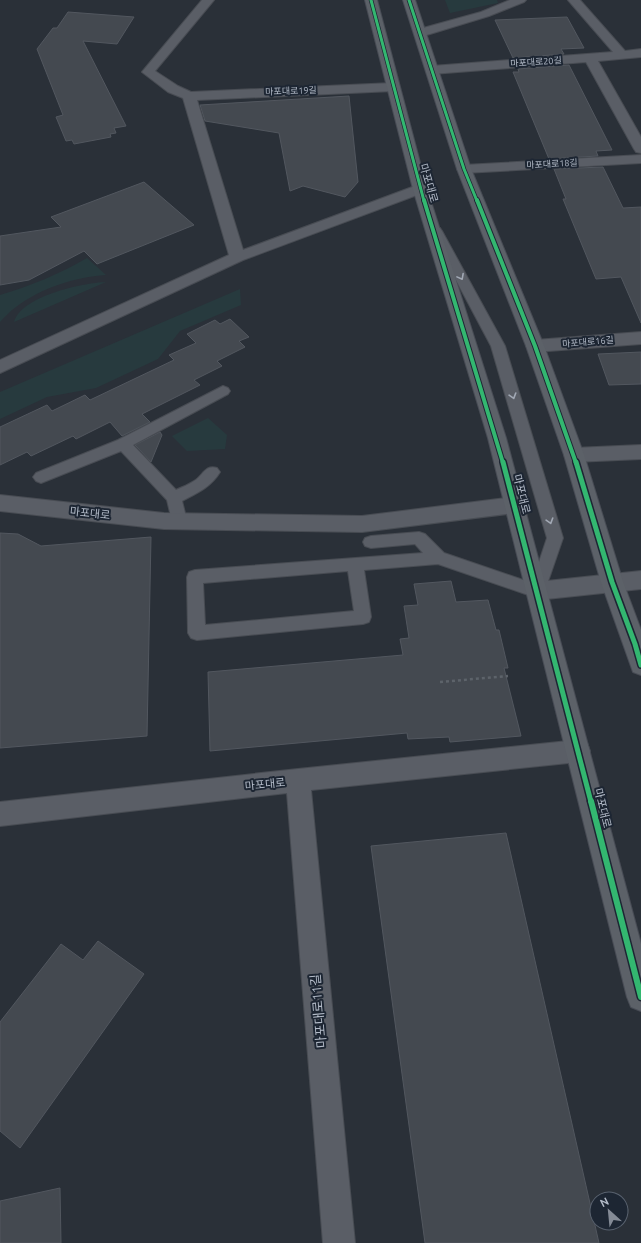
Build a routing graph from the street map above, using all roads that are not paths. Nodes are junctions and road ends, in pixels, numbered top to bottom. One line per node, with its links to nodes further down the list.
1 (208, 0): 12 (street, 마포대로19길)
2 (371, 0): 11 (main road, 마포대로)
3 (409, 0): 6 (main road)
4 (574, 0): 8 (street)
5 (515, 1): 6 (street)
6 (420, 33): 10 (main road)
7 (641, 53): 8 (street, 마포대로20길)
8 (622, 55): 9 (street, 마포대로20길)
9 (590, 58): 10 (street, 마포대로20길); 13 (street)
10 (432, 70): 15 (main road)
11 (393, 87): 12 (street, 마포대로19길); 16 (main road, 마포대로)
12 (189, 96): 18 (street)
13 (641, 149)
14 (641, 159): 15 (street, 마포대로18길)
15 (464, 169): 20 (main road)
16 (420, 189): 17 (main road, 마포대로); 18 (street, 마포대로)
17 (429, 218): 30 (main road, 마포대로); 37 (lane, one-way to 37)
18 (237, 257): 21 (street, 마포대로)
19 (641, 338): 20 (street, 마포대로16길)
20 (535, 346): 25 (main road)
21 (0, 367)
22 (223, 391): 23 (lane)
23 (123, 444): 27 (lane); 28 (lane)
24 (641, 452): 25 (street)
25 (574, 455): 36 (main road)
26 (212, 472): 28 (lane)
27 (41, 477)
28 (174, 498): 31 (lane)
29 (0, 503): 31 (street, 마포대로)
30 (515, 505): 31 (street, 마포대로); 37 (main road, 마포대로)
31 (179, 521)
32 (371, 542): 33 (lane)
33 (438, 558): 34 (lane); 37 (lane)
34 (355, 564): 34 (lane)
35 (641, 580): 36 (street)
36 (612, 582): 37 (street); 38 (main road)
37 (537, 591): 39 (main road, 마포대로)
38 (641, 665)
39 (578, 751): 40 (street, 마포대로); 42 (main road, 마포대로)
40 (298, 780): 41 (street, 마포대로); 43 (street, 마포대로11길)
41 (0, 814)
42 (641, 997)
43 (339, 1243)

